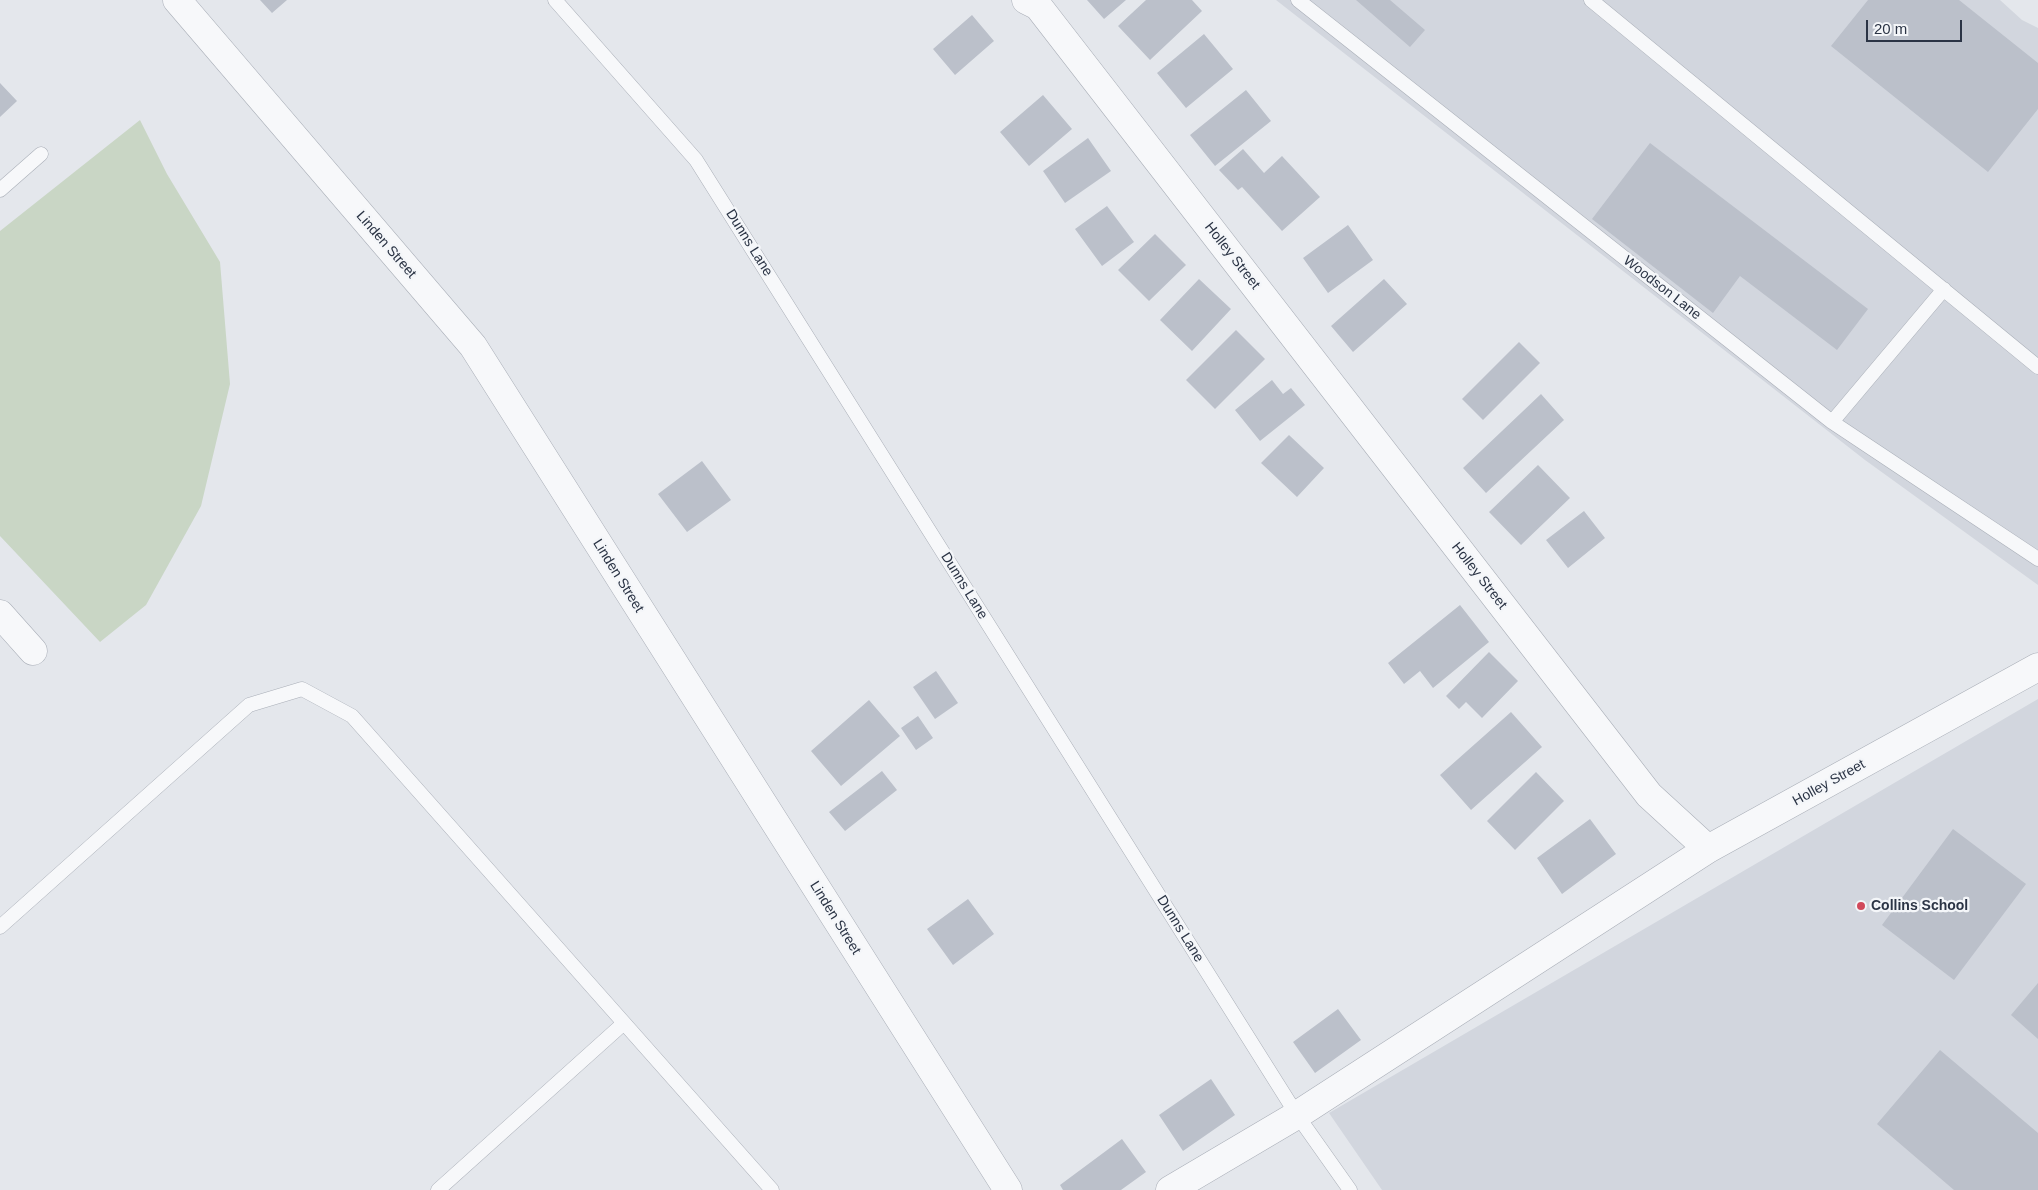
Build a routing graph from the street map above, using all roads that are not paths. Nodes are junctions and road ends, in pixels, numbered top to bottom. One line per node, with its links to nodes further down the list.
1 (177, 0): 21 (street, Linden Street)
2 (556, 0): 18 (lane, Dunns Lane)
3 (1026, 0): 15 (street, Holley Street)
4 (1298, 0): 10 (lane, Woodson Lane)
5 (1591, 0): 8 (lane)
6 (41, 154): 7 (lane)
7 (0, 190)
8 (1944, 289): 9 (lane); 10 (lane)
9 (2038, 366)
10 (1832, 422): 11 (lane, Woodson Lane)
11 (2038, 559)
12 (0, 614): 13 (street)
13 (32, 651)
14 (2038, 667): 15 (street, Holley Street)
15 (1708, 849): 18 (street)
16 (0, 927): 17 (lane)
17 (624, 1023): 19 (lane); 20 (lane)
18 (1297, 1115): 22 (street); 23 (lane, Dunns Lane)
19 (438, 1190)
20 (772, 1190)
21 (1008, 1190)
22 (1170, 1190)
23 (1350, 1190)

